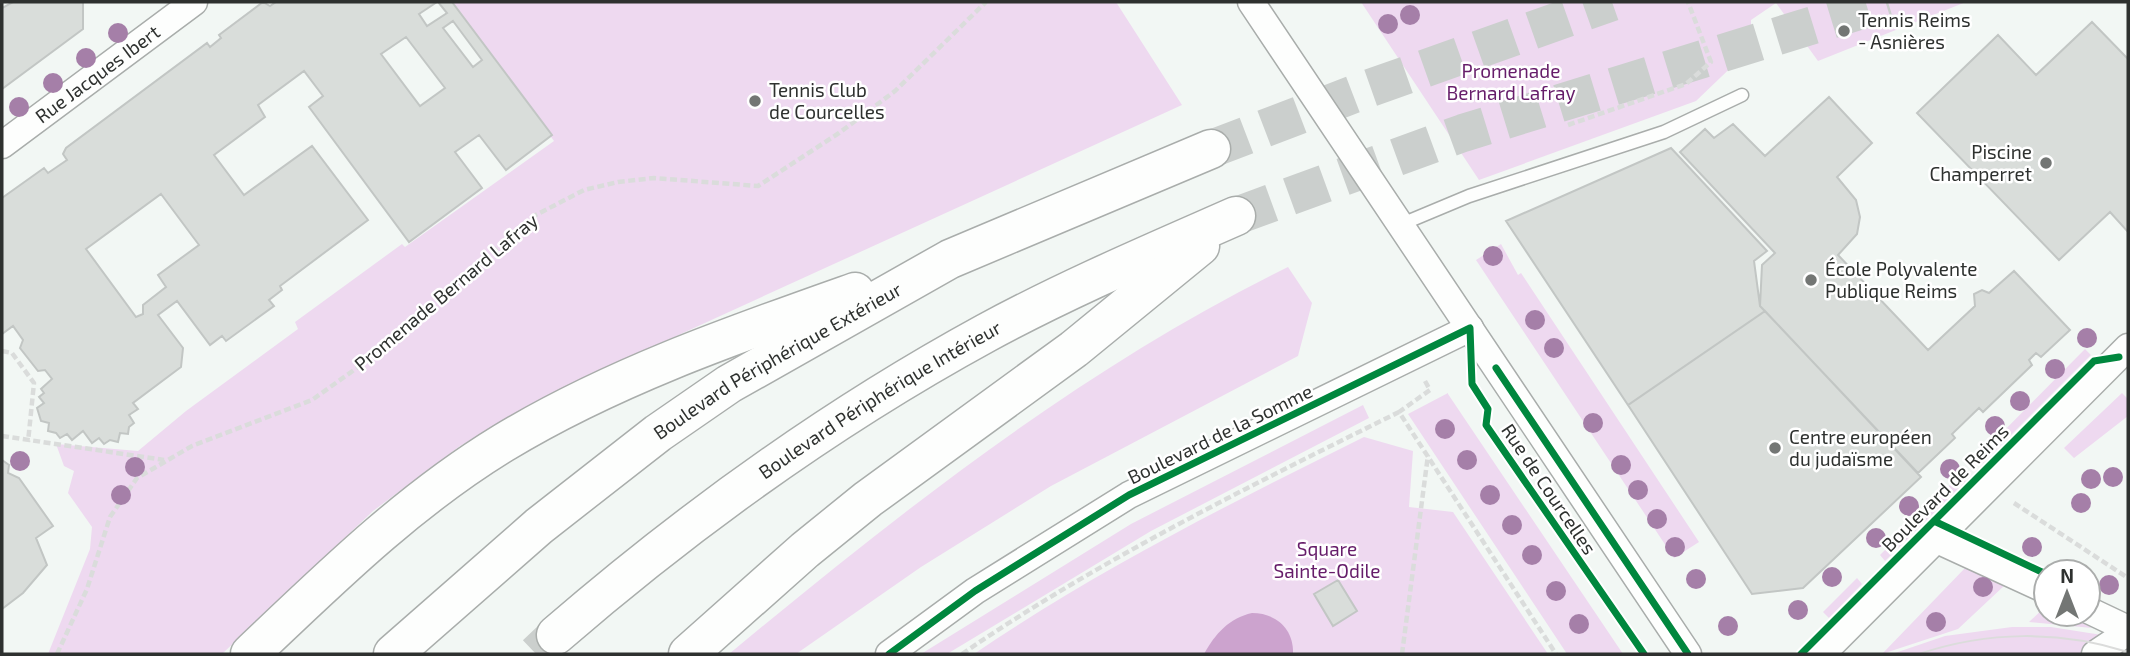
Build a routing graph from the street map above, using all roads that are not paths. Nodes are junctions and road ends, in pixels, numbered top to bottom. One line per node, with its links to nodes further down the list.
1 (194, 2): 4 (street, Rue Jacques Ibert)
2 (1251, 2): 6 (street, Rue de Courcelles)
3 (1742, 94): 6 (lane)
4 (2, 145)
5 (1211, 149): 7 (highway, Boulevard Périphérique Extérieur)
6 (1402, 224): 8 (street, Rue de Courcelles)
7 (950, 259): 15 (highway); 16 (highway, Boulevard Périphérique Extérieur)
8 (1470, 328): 18 (street, Boulevard de la Somme); 19 (street, Rue de Courcelles)
9 (2128, 347): 10 (street, Boulevard de Reims)
10 (1935, 539): 11 (street); 20 (street, Boulevard de Reims)
11 (2032, 584)
12 (2102, 617): 13 (street)
13 (2128, 630): 21 (street)
14 (556, 635): 17 (highway, Boulevard Périphérique Intérieur)
15 (250, 654)
16 (393, 654)
17 (688, 654)
18 (889, 654)
19 (1688, 654)
20 (1822, 654)
21 (2095, 654)

